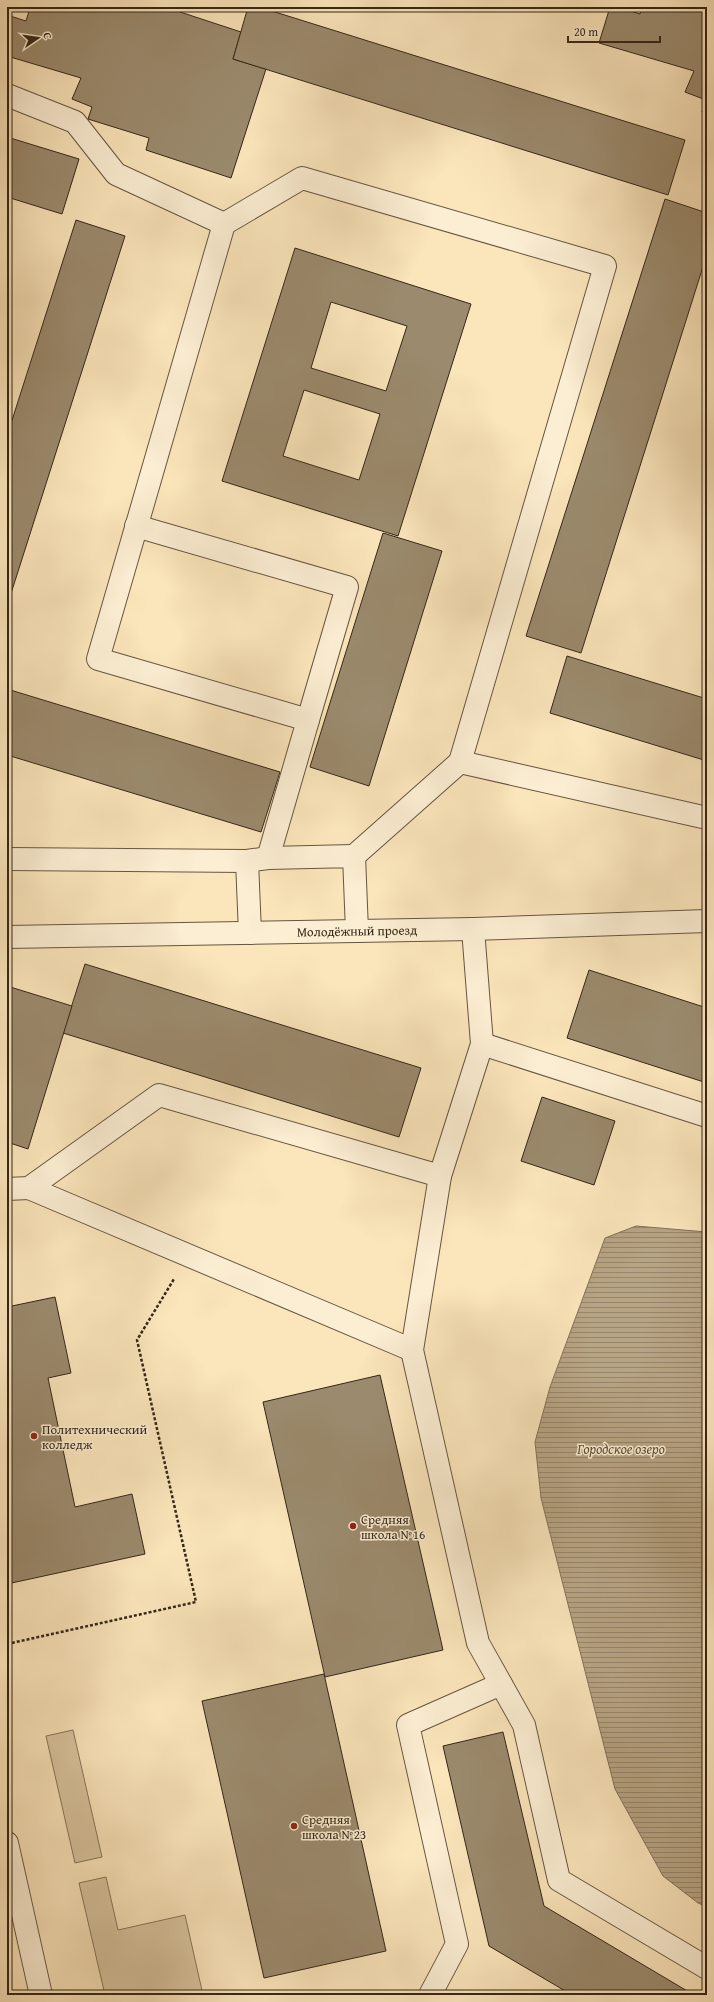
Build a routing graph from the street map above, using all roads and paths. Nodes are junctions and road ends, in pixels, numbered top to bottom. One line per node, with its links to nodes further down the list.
1 (7, 95): 2 (street)
2 (224, 224): 3 (street); 5 (street)
3 (136, 526): 4 (street); 4 (street)
4 (308, 720): 8 (street)
5 (460, 762): 6 (street); 7 (street)
6 (707, 818)
7 (354, 856): 8 (street); 13 (street)
8 (268, 858): 10 (street)
9 (7, 859): 10 (street)
10 (247, 861): 14 (street)
11 (707, 921): 12 (street, Молодёжный проезд)
12 (473, 929): 13 (street, Молодёжный проезд); 16 (street)
13 (357, 931): 14 (street, Молодёжный проезд)
14 (250, 932): 15 (street, Молодёжный проезд)
15 (7, 937)
16 (482, 1044): 17 (street); 18 (street)
17 (707, 1116)
18 (440, 1176): 19 (street); 22 (street)
19 (29, 1188): 20 (street); 21 (street)
20 (7, 1189)
21 (189, 1256): 22 (street); 23 (path)
22 (412, 1350): 24 (street)
23 (7, 1644)
24 (501, 1684): 26 (street); 28 (street)
25 (7, 1843): 27 (street)
26 (707, 1968)
27 (41, 1995)
28 (430, 1995)

